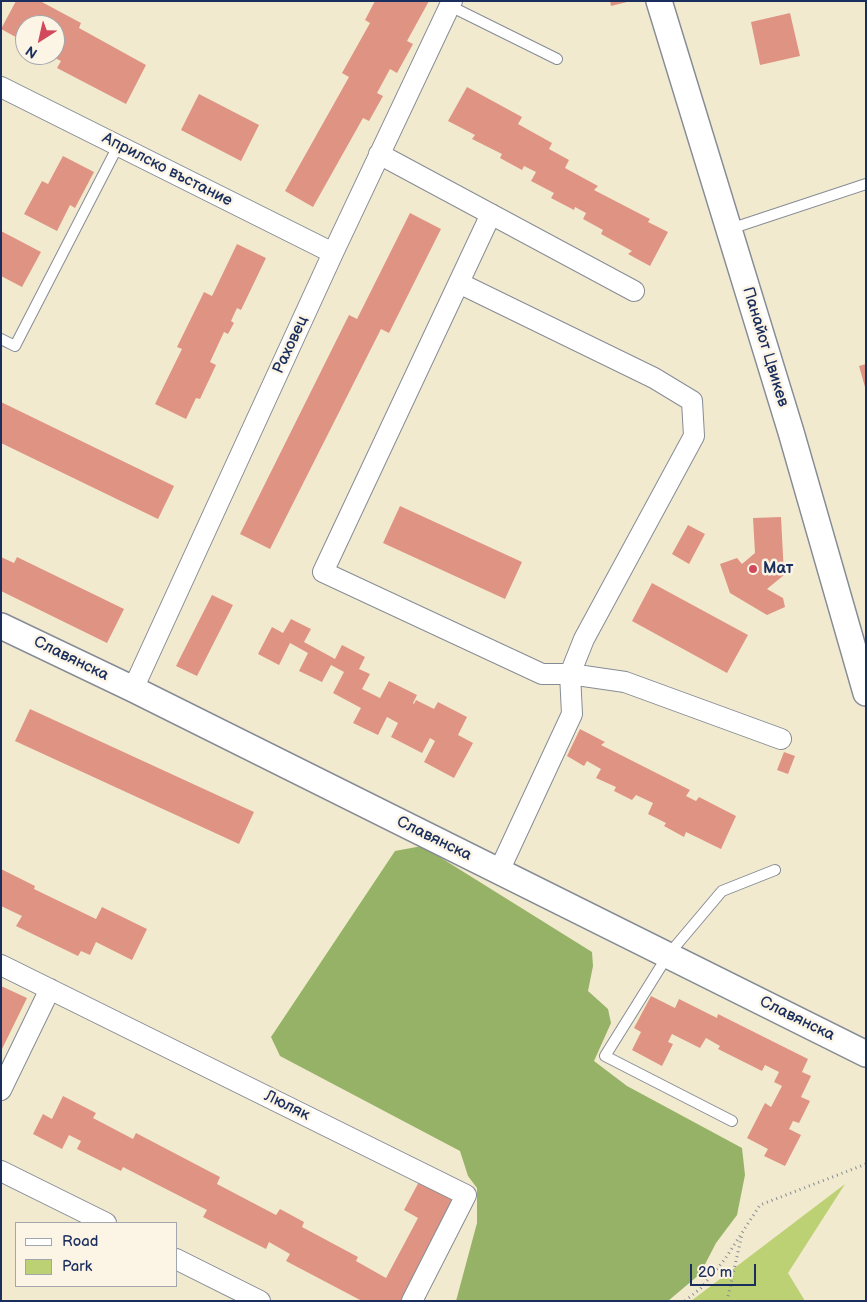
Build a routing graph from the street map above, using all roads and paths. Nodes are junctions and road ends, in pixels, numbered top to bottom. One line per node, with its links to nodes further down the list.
1 (659, 1): 9 (street, Панайот Цвикев)
2 (451, 3): 3 (lane); 6 (street, Раховец)
3 (557, 59)
4 (1, 87): 5 (street, Априлско въстание)
5 (118, 146): 10 (street, Априлско въстание); 13 (lane)
6 (379, 154): 8 (street); 10 (street, Раховец)
7 (866, 184): 9 (lane)
8 (491, 214): 11 (street); 12 (street)
9 (729, 229): 17 (street, Панайот Цвикев)
10 (332, 253): 16 (street, Раховец)
11 (459, 283): 15 (street); 15 (street)
12 (634, 291)
13 (1, 339)
14 (2, 629): 16 (street, Славянска)
15 (570, 674): 18 (street); 20 (street)
16 (133, 689): 20 (street, Славянска)
17 (866, 693)
18 (781, 739)
19 (775, 870): 21 (lane)
20 (499, 871): 21 (street, Славянска)
21 (668, 955): 24 (street, Славянска); 26 (lane)
22 (1, 965): 23 (street, Люляк)
23 (50, 989): 25 (street); 33 (street, Люляк)
24 (866, 1054)
25 (1, 1090)
26 (732, 1121)
27 (866, 1164): 30 (path)
28 (1, 1171): 29 (street)
29 (104, 1222)
30 (742, 1231): 34 (path); 35 (path)
31 (178, 1259): 32 (street)
32 (260, 1301)
33 (412, 1301)
34 (685, 1301)
35 (727, 1301)

